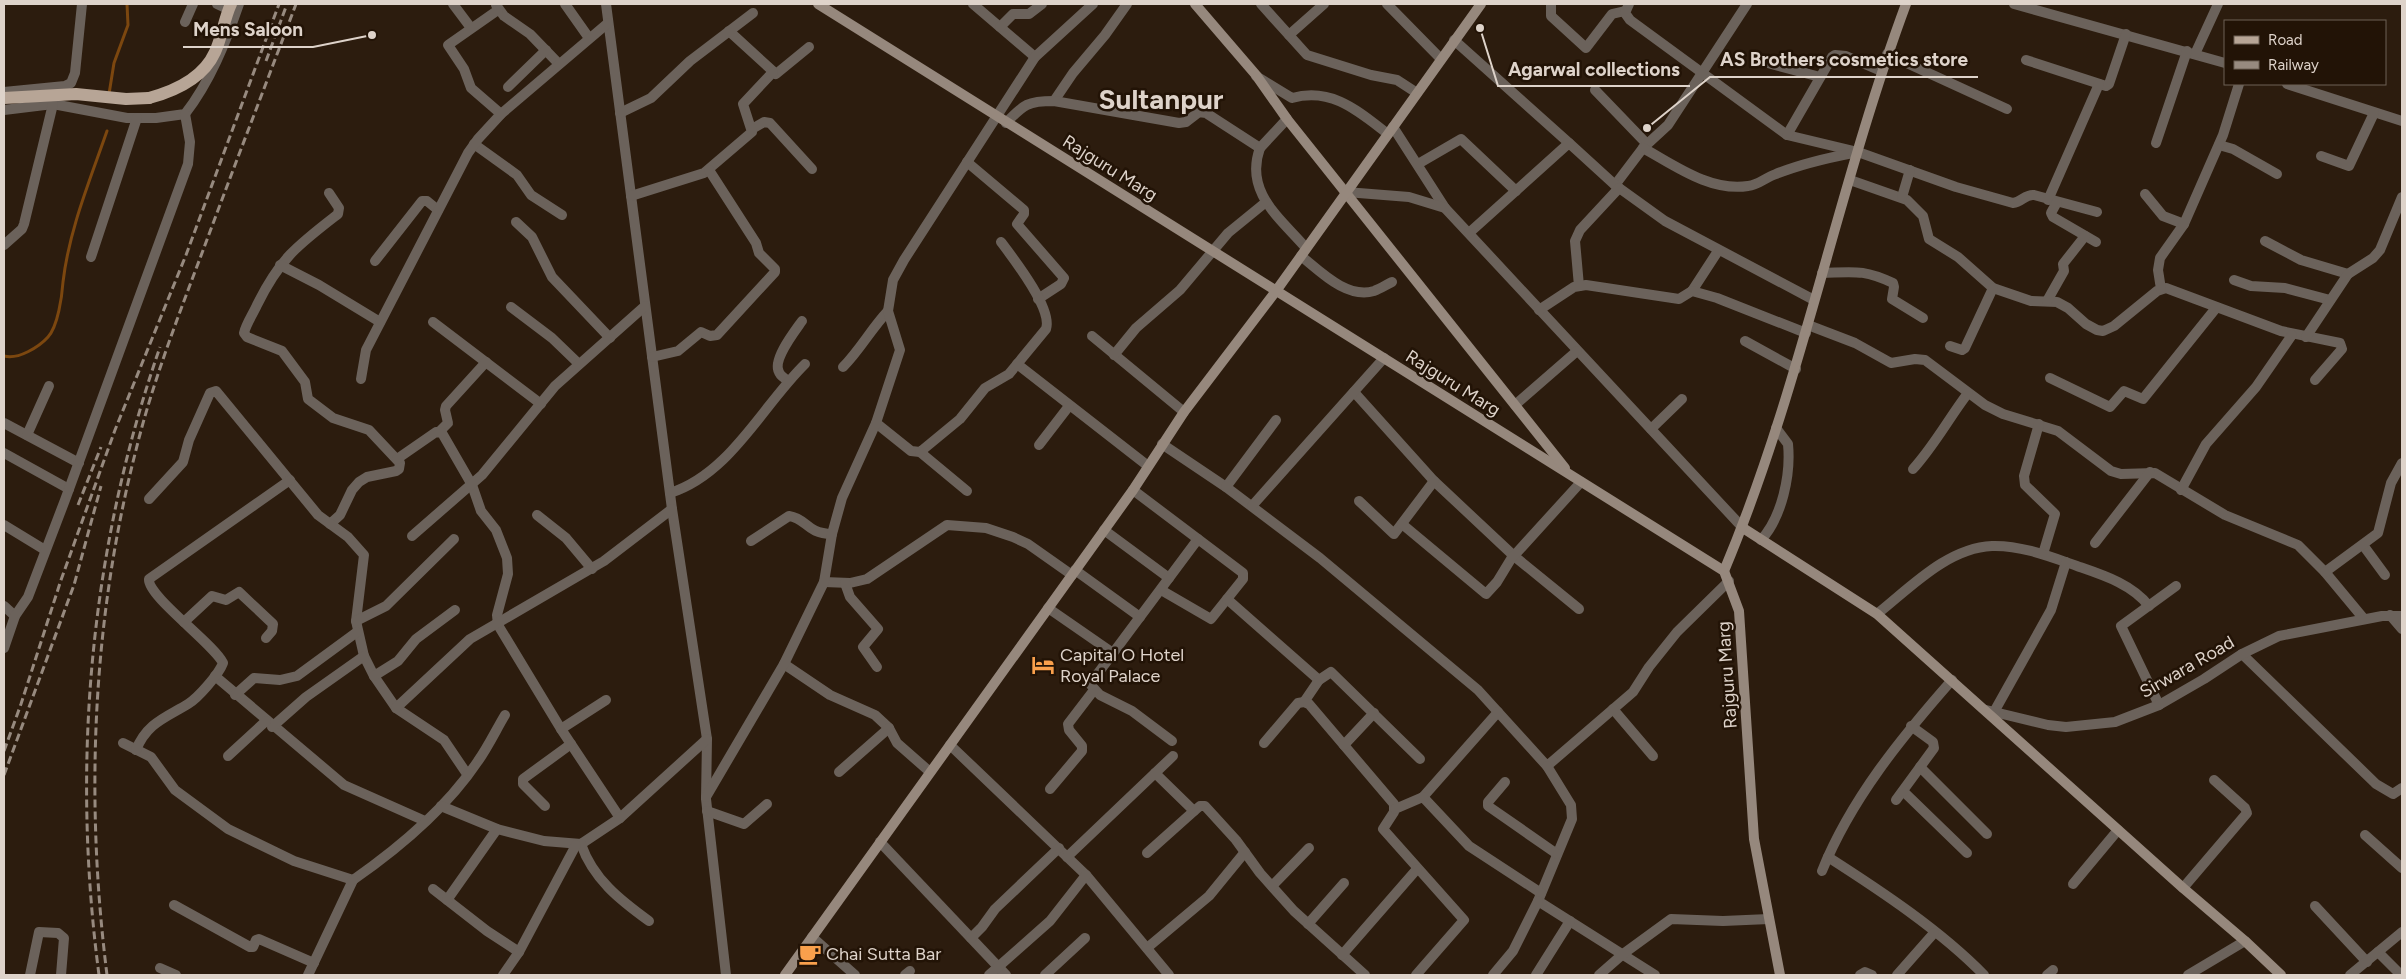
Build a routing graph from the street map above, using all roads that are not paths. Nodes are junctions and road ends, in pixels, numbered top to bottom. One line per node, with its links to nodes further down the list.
1 (82, 4): 55 (street)
2 (193, 4): 26 (street)
3 (217, 4): 22 (street)
4 (453, 4): 29 (street)
5 (565, 4): 33 (street)
6 (606, 4): 27 (street)
7 (973, 4): 28 (street)
8 (1042, 4): 28 (street)
9 (1093, 4): 39 (street)
10 (1127, 4): 58 (street)
11 (1195, 4): 48 (street)
12 (1261, 4): 32 (street)
13 (1324, 4): 32 (street)
14 (1387, 4): 40 (street)
15 (1481, 4): 34 (street)
16 (1551, 4): 24 (street)
17 (1747, 4): 47 (street)
18 (1906, 4): 38 (street)
19 (2014, 4): 31 (street)
20 (2218, 4): 37 (street)
21 (823, 5): 66 (street, Rajguru Marg)
22 (235, 7): 57 (main road, bridge); 63 (street)
23 (497, 7): 29 (street); 36 (street)
24 (1627, 8): 47 (street)
25 (753, 13): 30 (street)
26 (185, 22)
27 (608, 23): 33 (street); 62 (street)
28 (1000, 27): 39 (street)
29 (471, 28): 64 (street)
30 (729, 31): 46 (street); 62 (street)
31 (2126, 34): 37 (street); 50 (street)
32 (1289, 35): 56 (street)
33 (589, 38): 44 (street)
34 (1454, 40): 40 (street); 74 (street)
35 (809, 47): 46 (street)
36 (546, 50): 44 (street); 53 (street)
37 (2191, 52): 43 (street); 75 (street)
38 (1887, 54): 45 (street); 60 (street)
39 (1035, 57): 66 (street)
40 (1441, 59): 56 (street)
41 (2026, 60): 50 (street)
42 (1764, 62): 49 (street)
43 (2224, 63)
44 (559, 64): 64 (street)
45 (1881, 71): 49 (street); 80 (street)
46 (773, 72): 71 (street)
47 (1701, 73): 73 (street); 78 (street)
48 (1256, 75): 68 (street); 72 (street)
49 (1820, 77): 73 (street)
50 (2099, 84): 97 (street)
51 (2239, 85): 77 (street)
52 (2290, 85): 65 (street)
53 (508, 87)
54 (1595, 90): 78 (street)
55 (4, 92)
56 (1417, 93): 72 (street)
57 (4, 98)
58 (1054, 101): 70 (street); 79 (street)
59 (53, 104): 61 (street); 67 (street); 110 (street)
60 (2007, 109)
61 (4, 110)
62 (620, 113): 94 (street)
63 (185, 114): 67 (street); 182 (street)
64 (501, 114): 76 (street)
65 (2374, 114): 69 (street); 81 (street)
66 (996, 116): 70 (street, Rajguru Marg); 82 (street)
67 (137, 118): 114 (street)
68 (1287, 119): 79 (street); 91 (street)
69 (2402, 121)
70 (1006, 123): 111 (street, Rajguru Marg)
71 (752, 129): 84 (street); 85 (street)
72 (1390, 131): 83 (street); 91 (street)
73 (1786, 135): 80 (street)
74 (1569, 143): 89 (street); 90 (street)
75 (2156, 143)
76 (474, 144): 100 (street); 102 (street)
77 (2219, 144): 87 (street); 104 (street)
78 (1644, 145): 80 (street); 89 (street)
79 (1260, 148): 98 (street)
80 (1858, 152): 86 (street); 88 (street)
81 (2320, 156)
82 (967, 162): 126 (street); 134 (street)
83 (1418, 164): 90 (street); 99 (street)
84 (709, 170): 94 (street); 148 (street)
85 (812, 170)
86 (1910, 170): 95 (street); 97 (street)
87 (2277, 174)
88 (1850, 180): 95 (street); 117 (street)
89 (1617, 186): 112 (street); 121 (street)
90 (1516, 191): 105 (street)
91 (1346, 192): 99 (street); 113 (street); 165 (street)
92 (329, 193): 116 (street)
93 (2145, 194): 104 (street)
94 (631, 196): 131 (street)
95 (1902, 197): 122 (street)
96 (2402, 198): 118 (street)
97 (2053, 201): 101 (street); 106 (street)
98 (1266, 202): 111 (street); 113 (street)
99 (1445, 208): 105 (street)
100 (438, 210): 115 (street); 137 (street)
101 (2097, 212)
102 (562, 215)
103 (516, 222): 143 (street)
104 (2184, 224): 123 (street)
105 (1469, 232): 133 (street)
106 (2085, 236): 109 (street); 129 (street)
107 (2265, 241): 118 (street)
108 (1001, 242): 126 (street)
109 (2096, 242)
110 (4, 245)
111 (1212, 251): 124 (street, Rajguru Marg); 147 (street)
112 (1718, 251): 125 (street); 127 (street)
113 (1303, 252): 120 (street); 124 (street)
114 (91, 256)
115 (375, 261)
116 (280, 265): 137 (street); 180 (street)
117 (1822, 273): 127 (street); 135 (street)
118 (2348, 274): 128 (street)
119 (2234, 280): 128 (street)
120 (1392, 282)
121 (1579, 286): 125 (street); 133 (street)
122 (1993, 288): 129 (street); 145 (street)
123 (2161, 289): 129 (street); 132 (street)
124 (1276, 291): 149 (street, Rajguru Marg); 167 (street)
125 (1692, 291): 139 (street)
126 (1038, 299): 153 (street)
127 (1814, 300): 139 (street)
128 (2330, 300): 142 (street)
129 (2046, 301)
130 (511, 306): 151 (street)
131 (645, 306): 143 (street); 148 (street)
132 (2216, 308): 140 (street); 156 (street)
133 (1539, 310): 146 (street)
134 (888, 311): 154 (street); 170 (street)
135 (1923, 318)
136 (802, 321): 158 (street)
137 (380, 322): 157 (street)
138 (433, 322): 150 (street)
139 (1807, 329): 155 (street); 162 (street)
140 (2292, 334): 142 (street); 194 (street)
141 (1092, 336): 147 (street)
142 (2306, 337): 159 (street)
143 (610, 338): 151 (street)
144 (1745, 341): 155 (street)
145 (1950, 346)
146 (1577, 351): 165 (street); 173 (street)
147 (1114, 355): 167 (street)
148 (652, 358): 196 (street)
149 (1384, 358): 161 (street); 186 (street, Rajguru Marg)
150 (486, 362): 164 (street); 174 (street)
151 (579, 364): 164 (street)
152 (806, 364): 158 (street)
153 (1017, 364): 166 (street); 178 (street)
154 (843, 367)
155 (1796, 369): 172 (street)
156 (2050, 378)
157 (361, 379)
158 (788, 380): 196 (street)
159 (2315, 380)
160 (48, 386): 175 (street)
161 (1354, 392): 188 (street); 199 (street)
162 (1968, 393): 171 (street); 184 (street)
163 (1682, 399): 173 (street)
164 (541, 404): 190 (street)
165 (1515, 405): 186 (street)
166 (1069, 406): 177 (street); 183 (street)
167 (1184, 412): 176 (street)
168 (1276, 420): 191 (street)
169 (4, 423): 175 (street)
170 (876, 423): 178 (street); 207 (street)
171 (2039, 424): 185 (street); 216 (street)
172 (1776, 428): 205 (street); 211 (street)
173 (1651, 429): 205 (street)
174 (440, 431): 180 (street); 190 (street)
175 (27, 435): 182 (street)
176 (1162, 444): 183 (street); 191 (street)
177 (1039, 445)
178 (920, 452): 195 (street)
179 (4, 453): 192 (street)
180 (397, 459): 202 (street)
181 (2402, 462): 214 (street)
182 (79, 463): 192 (street)
183 (1148, 466): 193 (street)
184 (1913, 469)
185 (2150, 472): 194 (street); 213 (street)
186 (1570, 475): 189 (street, Rajguru Marg)
187 (290, 480): 197 (street); 202 (street); 243 (street)
188 (1434, 481): 203 (street); 217 (street)
189 (1581, 482): 217 (street); 220 (street, Rajguru Marg)
190 (472, 485): 208 (street); 244 (street)
191 (1226, 487): 199 (street)
192 (69, 489): 215 (street)
193 (1133, 490): 206 (street); 210 (street)
194 (2181, 490): 222 (street)
195 (967, 491)
196 (670, 493): 200 (street)
197 (149, 499)
198 (1358, 501): 203 (street)
199 (1252, 506): 266 (street)
200 (672, 509): 219 (street); 273 (street)
201 (537, 515): 219 (street)
202 (330, 524): 242 (street)
203 (1402, 524): 217 (street)
204 (4, 525): 215 (street)
205 (1743, 528): 211 (street); 220 (street)
206 (1104, 530): 221 (street); 224 (street)
207 (832, 534): 212 (street); 226 (street)
208 (412, 536)
209 (454, 539): 242 (street)
210 (1198, 539): 224 (street); 230 (street)
211 (1761, 540): 236 (street)
212 (751, 541)
213 (2095, 543)
214 (2363, 545): 222 (street); 223 (street)
215 (45, 550): 238 (street)
216 (2043, 554): 218 (street); 236 (street)
217 (1514, 556): 234 (street)
218 (2066, 562): 232 (street); 265 (street)
219 (592, 568): 244 (street)
220 (1724, 571): 225 (street, Rajguru Marg)
221 (1074, 572): 227 (street); 233 (street); 240 (street)
222 (2325, 572): 241 (street)
223 (2385, 574)
224 (1169, 578): 229 (street)
225 (1729, 581): 264 (street); 335 (street, Rajguru Marg)
226 (824, 582): 227 (street); 252 (street)
227 (845, 583): 253 (street)
228 (2176, 586): 232 (street)
229 (1161, 590): 230 (street); 240 (street)
230 (1227, 599): 256 (street)
231 (4, 606): 238 (street)
232 (2149, 606): 262 (street)
233 (1048, 608): 249 (street); 278 (street)
234 (1579, 609)
235 (455, 610): 255 (street)
236 (1877, 614): 257 (street)
237 (2390, 615): 239 (street, Sirwara Road); 241 (street, Sirwara Road); 245 (street)
238 (15, 616): 248 (street)
239 (2402, 616)
240 (1140, 617): 249 (street)
241 (2364, 619): 250 (street, Sirwara Road)
242 (356, 621): 246 (street)
243 (184, 622): 247 (street); 254 (street)
244 (498, 624): 263 (street); 272 (street)
245 (2402, 630)
246 (357, 632): 251 (street); 259 (street)
247 (266, 638)
248 (4, 648)
249 (1113, 653): 258 (street)
250 (2242, 654): 262 (street, Sirwara Road); 293 (street)
251 (364, 656): 255 (street); 269 (street)
252 (784, 664): 271 (street); 297 (street)
253 (876, 667)
254 (215, 676): 259 (street); 280 (street)
255 (374, 676): 263 (street)
256 (1319, 680): 261 (street); 267 (street)
257 (1952, 680): 265 (street); 270 (street)
258 (1094, 690): 274 (street); 294 (street)
259 (235, 695): 269 (street)
260 (606, 700): 272 (street)
261 (1304, 702): 276 (street); 279 (street)
262 (2159, 705): 265 (street, Sirwara Road)
263 (396, 708): 289 (street)
264 (1613, 709): 283 (street); 285 (street)
265 (1990, 711): 308 (street)
266 (1498, 712): 285 (street); 296 (street)
267 (1374, 714): 279 (street); 284 (street)
268 (505, 715): 289 (street)
269 (269, 724): 281 (street); 306 (street)
270 (1911, 726): 286 (street); 320 (street)
271 (889, 728): 287 (street); 288 (street)
272 (561, 729): 277 (street)
273 (707, 739): 297 (street); 305 (street)
274 (1172, 741)
275 (123, 743): 280 (street)
276 (1264, 743)
277 (570, 744): 301 (street); 305 (street)
278 (950, 745): 288 (street); 313 (street)
279 (1344, 745): 302 (street)
280 (136, 750): 325 (street)
281 (228, 756)
282 (1173, 756): 290 (street)
283 (1653, 756)
284 (1420, 759)
285 (1547, 766): 318 (street)
286 (1920, 767): 295 (street); 309 (street)
287 (839, 772)
288 (930, 772): 311 (street)
289 (467, 774): 300 (street)
290 (1155, 774): 304 (street); 319 (street)
291 (2214, 780): 329 (street)
292 (1505, 782): 318 (street)
293 (2402, 788)
294 (1050, 789)
295 (1902, 791): 298 (street); 317 (street)
296 (1423, 797): 302 (street); 331 (street)
297 (706, 798): 303 (street)
298 (1896, 800)
299 (767, 804): 303 (street)
300 (442, 806): 306 (street); 307 (street)
301 (545, 806)
302 (1395, 809): 322 (street)
303 (707, 811): 362 (street)
304 (1194, 811): 315 (street); 316 (street)
305 (620, 818): 312 (street)
306 (425, 821): 325 (street)
307 (497, 829): 312 (street); 332 (street)
308 (2118, 830): 327 (street); 329 (street)
309 (1987, 834)
310 (2365, 835): 321 (street)
311 (880, 842): 341 (street); 342 (street)
312 (579, 844): 336 (street); 346 (street)
313 (1059, 848): 319 (street); 342 (street)
314 (1310, 848): 328 (street)
315 (1245, 852): 328 (street); 345 (street)
316 (1147, 853)
317 (1967, 853)
318 (1557, 854): 331 (street)
319 (1067, 856): 324 (street)
320 (1828, 857): 323 (street); 340 (street)
321 (2402, 868)
322 (1417, 869): 349 (street); 368 (street)
323 (1822, 871)
324 (1086, 875): 345 (street); 352 (street)
325 (353, 880): 351 (street)
326 (1344, 883): 338 (street)
327 (2073, 884)
328 (1272, 886): 338 (street)
329 (2183, 888): 344 (street)
330 (433, 889): 332 (street)
331 (1539, 897): 337 (street); 369 (street)
332 (447, 900): 346 (street)
333 (174, 905): 351 (street)
334 (2316, 906): 350 (street)
335 (1769, 919): 348 (street); 373 (street, Rajguru Marg)
336 (649, 921)
337 (1570, 921): 348 (street); 370 (street)
338 (1308, 924): 349 (street)
339 (2402, 932): 347 (street)
340 (1934, 933): 376 (street); 377 (street)
341 (812, 937): 354 (street); 363 (street)
342 (971, 938): 352 (street)
343 (1085, 938): 366 (street)
344 (2246, 941): 356 (street); 378 (street)
345 (1147, 948): 367 (street)
346 (519, 952): 361 (street)
347 (2378, 952): 350 (street); 380 (street)
348 (1623, 954): 371 (street); 372 (street)
349 (1342, 955): 355 (street)
350 (2367, 962): 379 (street)
351 (314, 963): 360 (street)
352 (998, 967): 364 (street); 365 (street)
353 (160, 968): 359 (street)
354 (789, 974)
355 (1360, 974)
356 (2193, 974)
357 (30, 975): 358 (street)
358 (61, 975)
359 (176, 975)
360 (308, 975)
361 (503, 975)
362 (726, 975)
363 (855, 975)
364 (989, 975)
365 (1006, 975)
366 (1045, 975)
367 (1169, 975)
368 (1416, 975)
369 (1493, 975)
370 (1536, 975)
371 (1599, 975)
372 (1655, 975)
373 (1780, 975)
374 (1860, 975): 375 (street)
375 (1872, 975)
376 (1897, 975)
377 (1984, 975)
378 (2281, 975)
379 (2350, 975)
380 (2401, 975)

